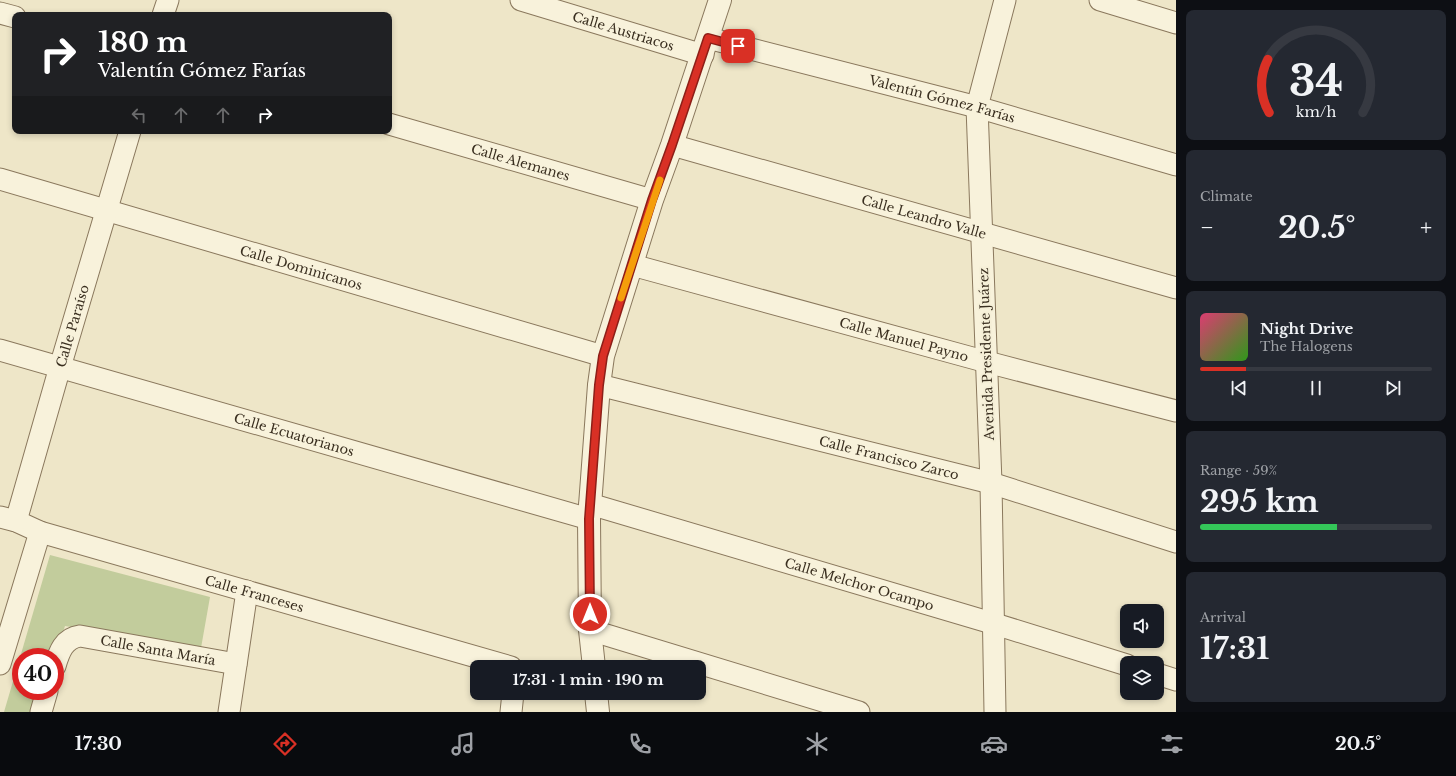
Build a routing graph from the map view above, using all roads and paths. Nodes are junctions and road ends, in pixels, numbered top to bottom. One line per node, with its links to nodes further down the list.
1 (168, 0): 6 (street)
2 (521, 0): 10 (street, Calle Austriacos)
3 (720, 0): 10 (street)
4 (1005, 0): 11 (street, Avenida Presidente Juárez)
5 (1100, 0): 9 (street)
6 (164, 12)
7 (0, 13): 8 (street)
8 (12, 16)
9 (1176, 23)
10 (705, 47): 11 (street, Valentín Gómez Farías); 14 (street)
11 (977, 107): 15 (street, Valentín Gómez Farías); 19 (street, Avenida Presidente Juárez)
12 (392, 125): 17 (street, Calle Alemanes)
13 (129, 134): 18 (street, Calle Paraíso)
14 (672, 145): 17 (street); 19 (street, Calle Leandro Valle)
15 (1176, 165)
16 (0, 179): 18 (street, Calle Dominicanos)
17 (652, 200): 20 (street)
18 (107, 210): 23 (street, Calle Dominicanos); 25 (street, Calle Paraíso)
19 (981, 232): 21 (street, Calle Leandro Valle); 24 (street, Avenida Presidente Juárez)
20 (632, 265): 23 (street); 24 (street, Calle Manuel Payno)
21 (1176, 288)
22 (0, 350): 25 (street, Calle Ecuatorianos)
23 (603, 356): 26 (street)
24 (987, 362): 27 (street, Calle Manuel Payno); 28 (street, Avenida Presidente Juárez)
25 (60, 367): 29 (street, Calle Ecuatorianos); 30 (street, Calle Paraíso)
26 (599, 385): 28 (street, Calle Francisco Zarco); 29 (street)
27 (1176, 411)
28 (991, 483): 32 (street, Calle Francisco Zarco); 34 (street, Avenida Presidente Juárez)
29 (590, 511): 34 (street, Calle Melchor Ocampo); 35 (street)
30 (8, 519): 31 (street, Calle Franceses)
31 (40, 532): 33 (street, Calle Franceses); 40 (street)
32 (1176, 542)
33 (247, 591): 37 (street, Calle Franceses); 41 (street)
34 (995, 624): 39 (street, Calle Melchor Ocampo); 52 (street, Avenida Presidente Juárez)
35 (590, 630): 38 (street); 51 (street)
36 (62, 648): 41 (street, Calle Santa María)
37 (486, 660)
38 (593, 660)
39 (1120, 663)
40 (0, 664)
41 (236, 664): 48 (street)
42 (1164, 676): 43 (street)
43 (1176, 680)
44 (44, 700): 47 (street)
45 (512, 700): 49 (street)
46 (597, 700): 50 (street)
47 (41, 712)
48 (229, 712)
49 (511, 712)
50 (598, 712)
51 (859, 712)
52 (995, 712)

